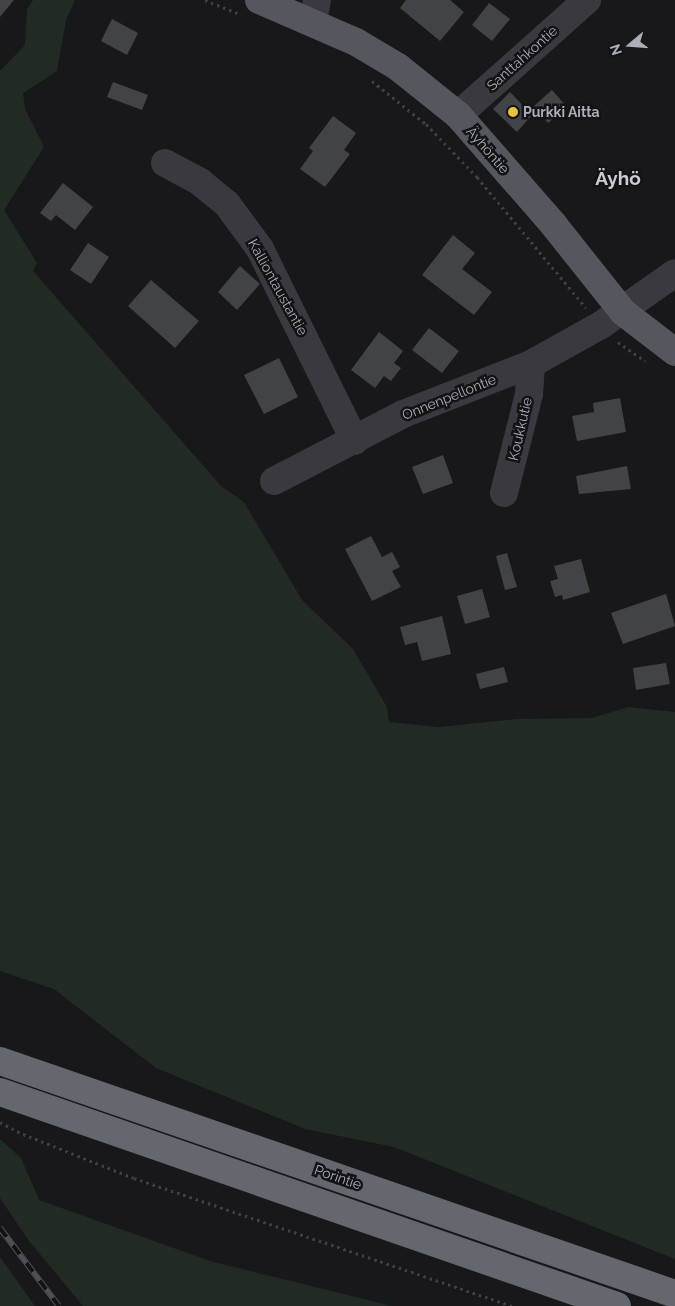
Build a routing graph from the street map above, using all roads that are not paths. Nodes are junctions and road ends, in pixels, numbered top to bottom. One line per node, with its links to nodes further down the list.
1 (587, 0): 4 (street, Santtahkontie)
2 (251, 8): 3 (main road, Äyhöntie)
3 (315, 11): 4 (main road, Äyhöntie)
4 (458, 115): 7 (main road, Äyhöntie)
5 (164, 162): 10 (street, Kalliontaustantie)
6 (675, 273): 7 (street, Onnenpellontie)
7 (612, 318): 8 (main road, Äyhöntie); 9 (street, Onnenpellontie)
8 (664, 359)
9 (531, 364): 10 (street, Onnenpellontie); 12 (street, Koukkutie)
10 (355, 441): 11 (street, Onnenpellontie)
11 (274, 481)
12 (504, 493)
13 (0, 1061): 15 (highway, Porintie)
14 (0, 1092): 16 (highway)
15 (675, 1294)
16 (617, 1306)

